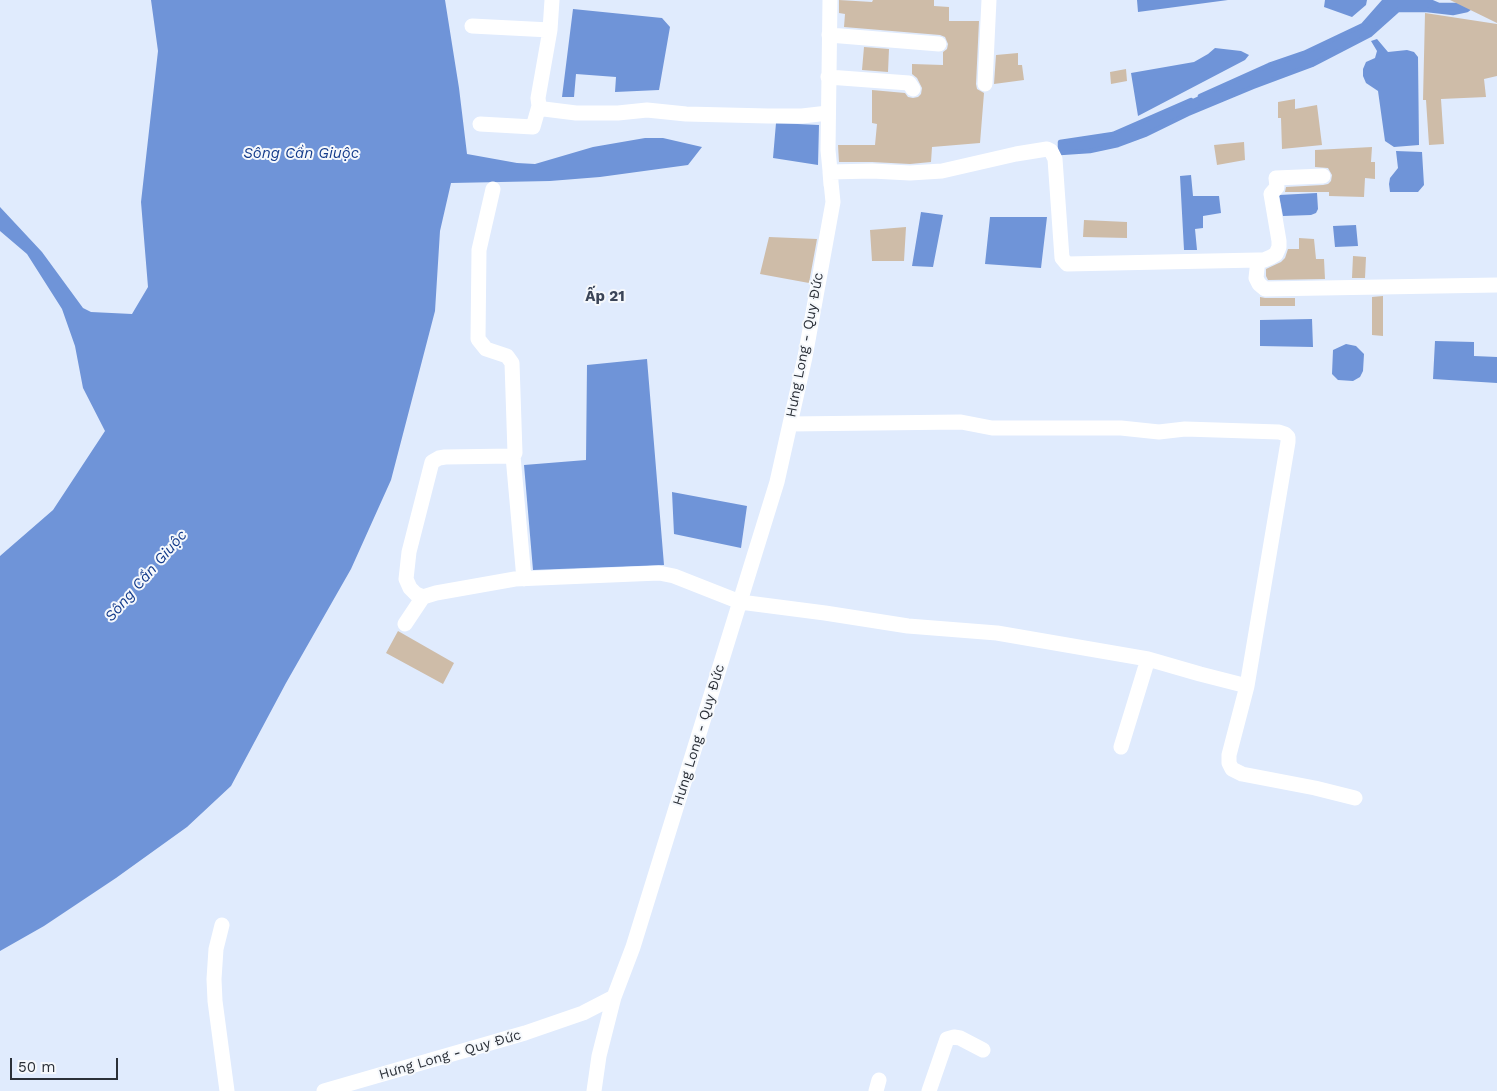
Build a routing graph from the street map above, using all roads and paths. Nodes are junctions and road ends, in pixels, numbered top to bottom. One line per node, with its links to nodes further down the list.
1 (552, 0): 5 (street)
2 (830, 0): 6 (street, Hưng Long - Quy Đức)
3 (989, 0): 9 (street)
4 (472, 26): 5 (street)
5 (550, 30): 11 (street)
6 (829, 35): 7 (street); 8 (street, Hưng Long - Quy Đức)
7 (939, 44)
8 (828, 77): 10 (street); 12 (street, Hưng Long - Quy Đức)
9 (985, 84)
10 (913, 89)
11 (539, 106): 12 (street); 13 (street)
12 (828, 113): 15 (street, Hưng Long - Quy Đức)
13 (480, 124)
14 (1323, 176): 17 (street)
15 (831, 178): 17 (street); 19 (street, Hưng Long - Quy Đức)
16 (493, 189): 20 (street)
17 (1258, 260): 18 (street)
18 (1497, 285)
19 (790, 424): 23 (street, Hưng Long - Quy Đức); 26 (street)
20 (512, 456): 21 (street); 22 (street)
21 (524, 579): 22 (street); 23 (street)
22 (423, 597): 24 (street)
23 (740, 602): 25 (street); 30 (street, Hưng Long - Quy Đức)
24 (405, 624)
25 (1148, 659): 26 (street); 27 (street)
26 (1248, 686): 28 (street)
27 (1121, 746)
28 (1355, 798)
29 (222, 925): 32 (street)
30 (614, 997): 33 (street, Hưng Long - Quy Đức); 34 (street)
31 (982, 1050): 35 (street)
32 (227, 1091)
33 (324, 1091)
34 (594, 1091)
35 (929, 1091)

